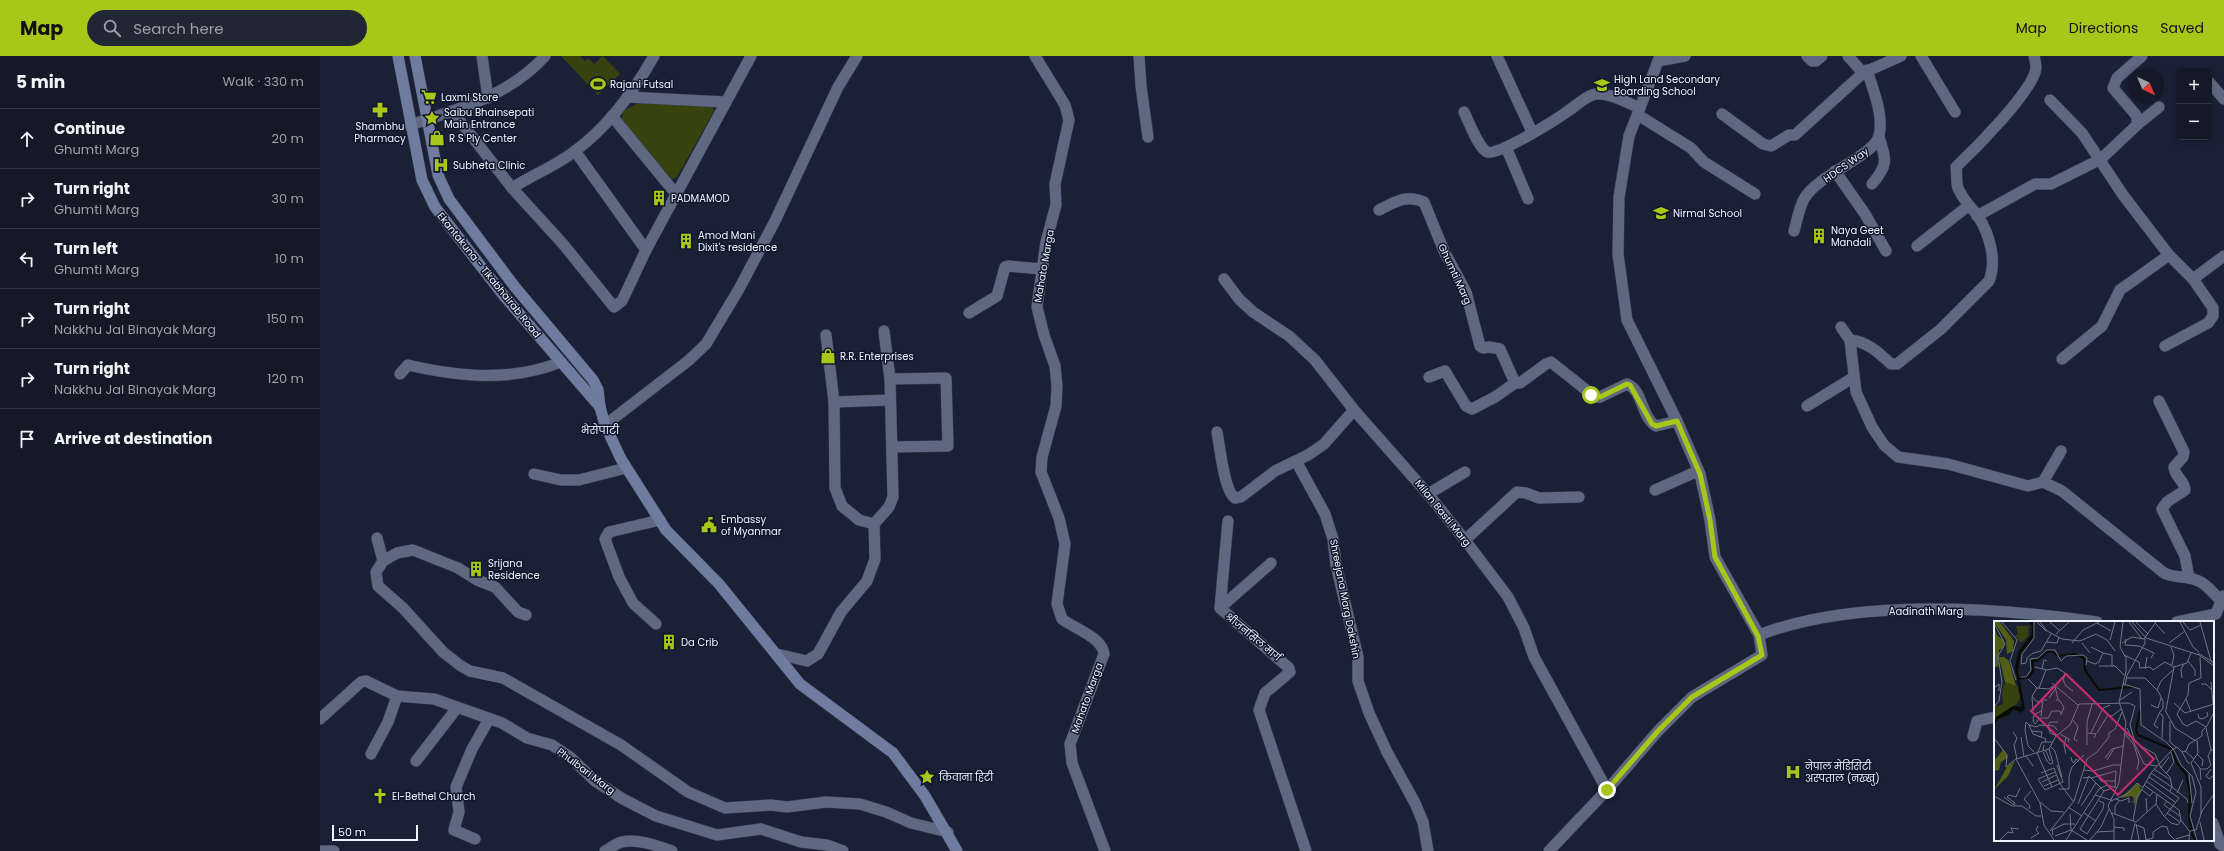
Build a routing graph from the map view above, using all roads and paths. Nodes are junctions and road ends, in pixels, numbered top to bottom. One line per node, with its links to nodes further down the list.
1 (398, 56): 36 (main road, Ekantakuna - Tikabhairab Road)
2 (415, 56): 34 (main road, Ekantakuna - Tikabhairab Road)
3 (482, 56): 23 (street)
4 (545, 56): 23 (street)
5 (654, 56): 22 (street)
6 (751, 56): 26 (street)
7 (857, 56): 83 (street)
8 (1035, 56): 58 (street, Mahato Marga)
9 (1139, 56): 38 (street)
10 (1497, 56): 37 (street)
11 (1685, 56): 19 (street)
12 (1807, 56): 13 (street)
13 (1822, 56)
14 (1848, 56): 20 (street)
15 (1901, 56): 20 (street)
16 (1921, 56): 31 (street)
17 (2034, 56): 49 (street)
18 (2142, 56): 35 (street)
19 (1659, 59): 30 (street)
20 (1865, 72): 32 (street); 39 (street)
21 (2212, 85): 24 (street)
22 (627, 97): 26 (street); 33 (street)
23 (488, 98): 28 (street)
24 (2224, 99)
25 (2050, 100): 42 (street)
26 (725, 102): 46 (street)
27 (2159, 107): 35 (street)
28 (453, 112): 34 (street); 45 (street)
29 (1464, 112): 40 (street)
30 (1639, 112): 37 (street); 47 (street); 82 (street)
31 (1955, 112)
32 (1722, 114)
33 (612, 116): 41 (street); 46 (street)
34 (426, 120): 36 (street); 61 (main road, Ekantakuna - Tikabhairab Road)
35 (2138, 124): 42 (street)
36 (410, 126): 62 (main road, Ekantakuna - Tikabhairab Road)
37 (1532, 132): 40 (street)
38 (1148, 137)
39 (1879, 137): 43 (street, HDCS Way); 44 (street)
40 (1506, 147): 48 (street)
41 (575, 152): 45 (street); 54 (street)
42 (2101, 159): 51 (street); 56 (street)
43 (1835, 171): 52 (street, HDCS Way); 55 (street)
44 (1872, 184)
45 (512, 188): 54 (street)
46 (676, 194): 54 (street)
47 (1755, 194)
48 (1528, 199)
49 (1968, 206): 51 (street); 53 (street)
50 (1379, 210): 75 (street, Ghumti Marg)
51 (1977, 216): 67 (street)
52 (1794, 231)
53 (1917, 246)
54 (646, 250)
55 (1886, 251)
56 (2169, 255): 60 (street); 69 (street)
57 (2224, 256): 60 (street)
58 (1042, 269): 63 (street); 131 (street, Mahato Marga)
59 (1224, 279): 81 (street, Milan Basti Marg)
60 (2193, 279): 68 (street)
61 (515, 287): 62 (main road); 80 (main road, Ekantakuna - Tikabhairab Road)
62 (504, 296): 70 (main road, Ekantakuna - Tikabhairab Road)
63 (969, 313)
64 (1841, 327): 67 (street)
65 (884, 331): 74 (street)
66 (826, 335): 78 (street)
67 (1850, 340): 72 (street)
68 (2165, 346)
69 (2062, 358)
70 (561, 362): 71 (street); 80 (main road, Ekantakuna - Tikabhairab Road)
71 (400, 374)
72 (1854, 377): 79 (street); 92 (street)
73 (1429, 378): 75 (street)
74 (890, 379): 76 (street); 85 (street)
75 (1515, 383): 82 (street)
76 (890, 400): 78 (street); 85 (street)
77 (2159, 401): 103 (street)
78 (834, 402): 98 (street)
79 (1807, 406)
80 (600, 407): 83 (main road, Ekantakuna - Tikabhairab Road)
81 (1354, 410): 87 (street); 94 (street, Milan Basti Marg)
82 (1677, 421): 89 (street)
83 (605, 425): 88 (main road, Ekantakuna - Tikabhairab Road)
84 (1217, 432): 87 (street)
85 (892, 446): 98 (street)
86 (2061, 451): 92 (street)
87 (1296, 461): 133 (street, Shreejana Marg Dakshin)
88 (626, 468): 91 (street); 96 (main road, Ekantakuna - Tikabhairab Road)
89 (1698, 471): 93 (street); 110 (street)
90 (1465, 472): 94 (street)
91 (534, 474)
92 (2043, 482): 103 (street)
93 (1655, 490)
94 (1428, 494): 100 (street, Milan Basti Marg)
95 (1578, 497): 100 (street)
96 (660, 520): 109 (street); 111 (main road, Ekantakuna - Tikabhairab Road)
97 (1228, 521): 105 (street, श्रीजनसिल मार्ग)
98 (874, 524): 111 (street)
99 (377, 538): 101 (street)
100 (1465, 540): 120 (street, Milan Basti Marg)
101 (383, 561): 106 (street); 122 (street)
102 (1271, 563): 105 (street)
103 (2189, 578): 104 (street)
104 (2222, 598): 108 (street)
105 (1220, 608): 132 (street, श्रीजनसिल मार्ग)
106 (526, 615)
107 (2087, 621): 110 (street, Aadinath Marg)
108 (2182, 621)
109 (656, 624)
110 (1758, 636): 120 (street)
111 (777, 654): 122 (main road, Ekantakuna - Tikabhairab Road)
112 (397, 696): 113 (street, Phulbari Marg); 115 (street, Phulbari Marg); 118 (street)
113 (458, 708): 116 (street, Phulbari Marg); 119 (street)
114 (1994, 717): 117 (street)
115 (320, 719)
116 (489, 719): 123 (street); 129 (street, Phulbari Marg)
117 (1973, 736)
118 (371, 754)
119 (416, 760)
120 (1607, 790): 134 (street)
121 (2214, 826): 124 (street)
122 (948, 832): 130 (main road, Ekantakuna - Tikabhairab Road)
123 (475, 839)
124 (2224, 847)
125 (334, 850): 126 (street)
126 (320, 851)
127 (605, 851): 128 (street)
128 (672, 851)
129 (843, 851)
130 (957, 851)
131 (1105, 851)
132 (1306, 851)
133 (1428, 851)
134 (1550, 851)

